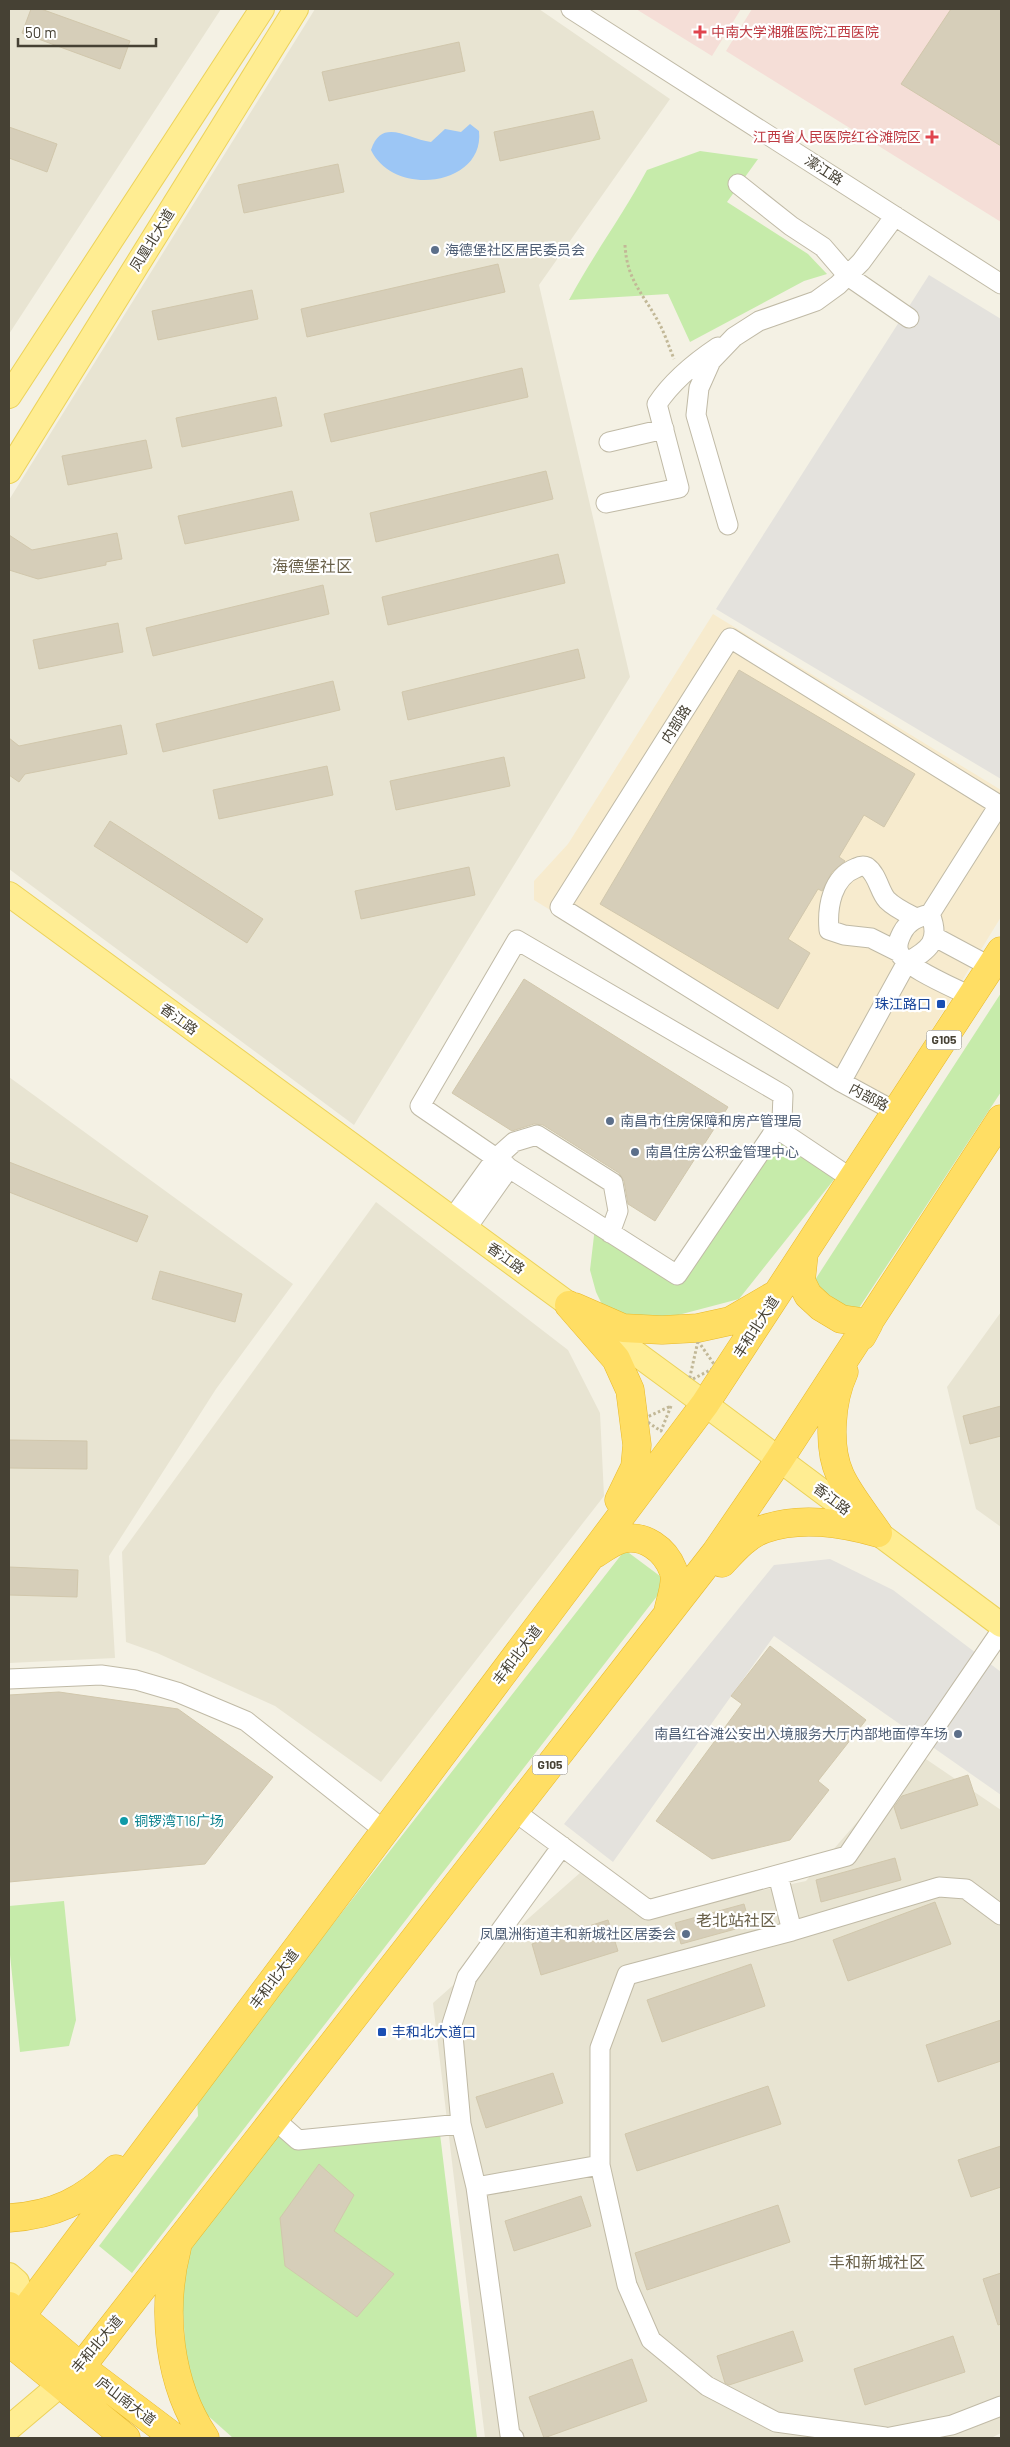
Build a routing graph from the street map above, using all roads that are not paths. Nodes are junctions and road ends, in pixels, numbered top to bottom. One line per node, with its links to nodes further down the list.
1 (262, 9): 10 (main road)
2 (296, 9): 13 (main road, 凤凰北大道)
3 (571, 9): 5 (street, 濠江路)
4 (738, 184): 6 (street)
5 (895, 216): 6 (street); 7 (street, 濠江路)
6 (848, 276): 8 (street); 9 (street)
7 (1001, 284)
8 (909, 318)
9 (734, 337): 11 (street); 15 (street)
10 (9, 396)
11 (664, 429): 12 (street); 14 (street)
12 (609, 442)
13 (9, 471)
14 (606, 503)
15 (728, 525)
16 (9, 894): 28 (main road, 香江路)
17 (923, 916): 18 (street); 19 (street); 19 (street); 22 (street, 内部路)
18 (934, 937): 19 (street); 20 (street)
19 (903, 957): 21 (street); 22 (street, 内部路)
20 (996, 959): 21 (highway, 丰和北大道 / G105)
21 (972, 997): 23 (highway, 丰和北大道 / G105)
22 (841, 1082): 23 (street, 内部路)
23 (896, 1112): 27 (highway, 丰和北大道 / G105)
24 (1001, 1119): 33 (highway, 丰和北大道 / G105)
25 (779, 1124): 26 (street); 27 (street); 29 (street)
26 (502, 1163): 28 (street); 29 (street); 29 (street)
27 (855, 1175): 30 (highway, 丰和北大道 / G105)
28 (459, 1224): 32 (main road, 香江路)
29 (610, 1233)
30 (804, 1252): 31 (highway, 丰和北大道 / G105); 33 (highway)
31 (778, 1292): 32 (highway); 34 (highway, 丰和北大道 / G105)
32 (569, 1305): 34 (main road, 香江路); 37 (highway)
33 (869, 1323): 35 (highway, 丰和北大道 / G105); 36 (highway)
34 (705, 1404): 35 (main road, 香江路); 37 (highway, 丰和北大道 / G105)
35 (779, 1460): 36 (main road, 香江路); 38 (highway, 丰和北大道 / G105)
36 (878, 1534): 38 (highway); 39 (main road, 香江路)
37 (592, 1555): 38 (highway); 43 (highway, 丰和北大道 / G105)
38 (667, 1616): 42 (highway, 丰和北大道 / G105)
39 (1001, 1626)
40 (1001, 1631): 45 (street)
41 (9, 1679): 43 (street)
42 (514, 1811): 44 (street); 49 (highway, 丰和北大道 / G105)
43 (385, 1831): 48 (highway, 丰和北大道 / G105)
44 (562, 1846): 45 (street); 50 (street)
45 (778, 1875): 47 (street)
46 (1001, 1915): 47 (street)
47 (792, 1931): 51 (street)
48 (170, 2118): 53 (highway); 56 (highway, 丰和北大道 / G105)
49 (274, 2119): 50 (street); 54 (highway, 丰和北大道 / G105)
50 (461, 2124): 52 (street)
51 (600, 2165): 52 (street); 65 (street)
52 (476, 2187): 64 (street)
53 (9, 2218)
54 (179, 2241): 57 (highway, 丰和北大道 / G105); 63 (highway)
55 (9, 2275): 56 (main road)
56 (12, 2326): 57 (highway, 庐山南大道); 58 (highway, 庐山南大道)
57 (81, 2367): 58 (highway, 丰和北大道 / G105); 62 (highway, 庐山南大道)
58 (60, 2384): 60 (main road); 61 (highway, 庐山南大道)
59 (1001, 2406): 65 (street)
60 (9, 2428)
61 (126, 2438)
62 (175, 2438)
63 (205, 2438)
64 (514, 2438)
65 (885, 2438)

